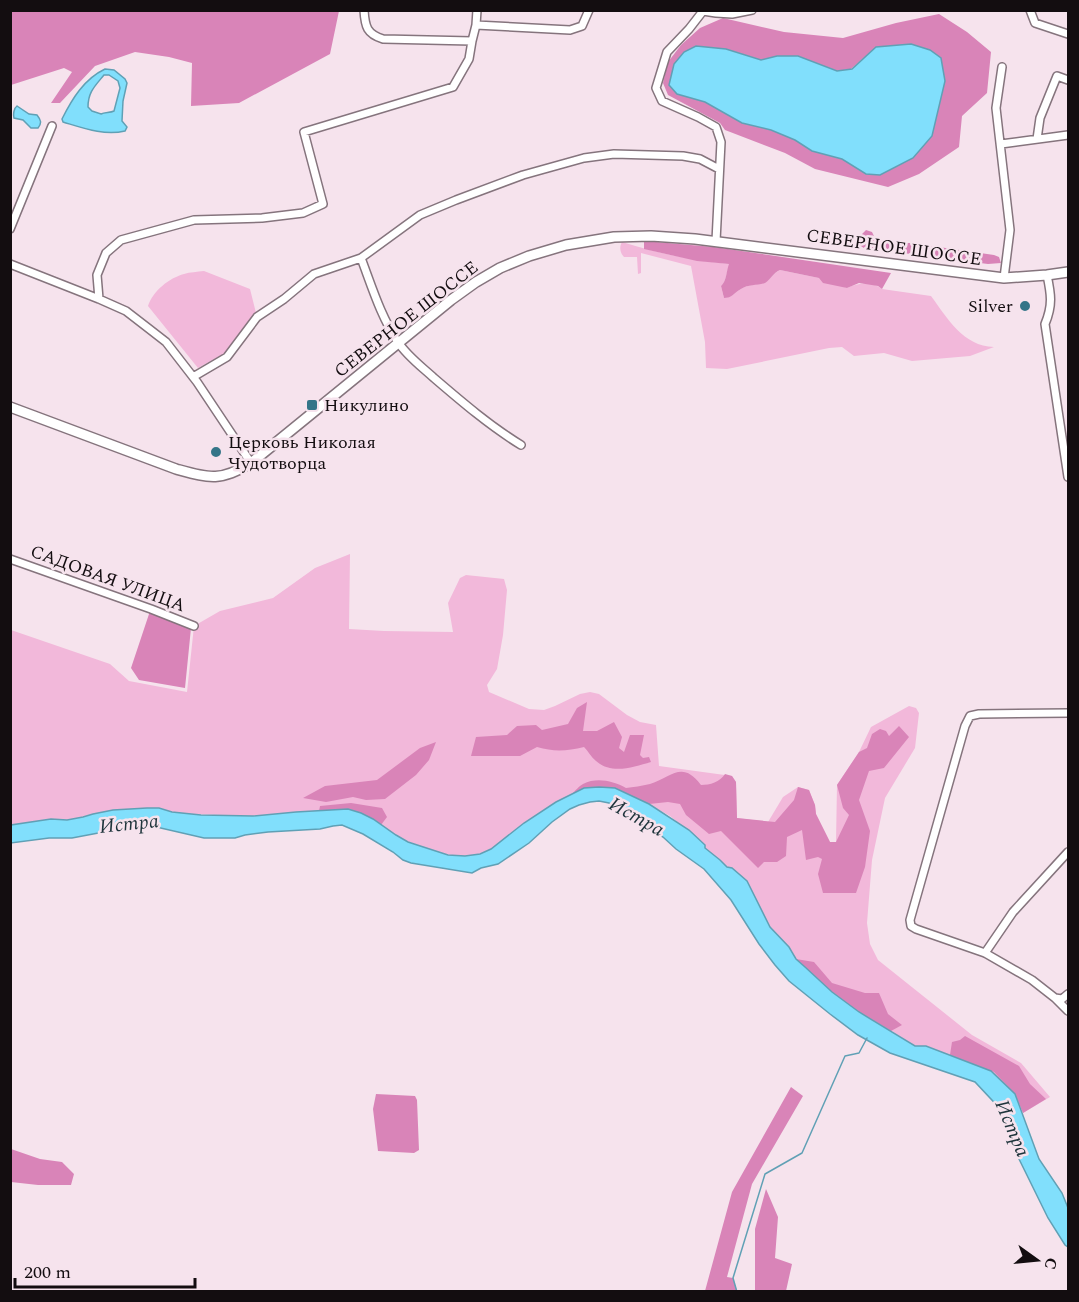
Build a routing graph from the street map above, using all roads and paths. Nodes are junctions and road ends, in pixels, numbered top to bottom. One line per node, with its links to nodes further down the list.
1 (364, 10): 9 (street)
2 (477, 10): 7 (street)
3 (589, 10): 7 (street)
4 (752, 10): 6 (street)
5 (1030, 10): 8 (street)
6 (703, 11): 16 (street)
7 (476, 25): 9 (street)
8 (1068, 34)
9 (471, 41): 24 (street)
10 (1002, 67): 15 (street)
11 (1068, 80): 14 (street)
12 (52, 126): 17 (street)
13 (1068, 135): 14 (street)
14 (1037, 139): 15 (street)
15 (1001, 144): 23 (street)
16 (719, 169): 18 (street); 19 (street)
17 (10, 229)
18 (716, 241): 23 (main road, СЕВЕРНОЕ ШОССЕ); 25 (main road, СЕВЕРНОЕ ШОССЕ)
19 (362, 258): 25 (street); 26 (street)
20 (10, 264): 24 (street)
21 (1068, 272): 22 (main road, СЕВЕРНОЕ ШОССЕ)
22 (1047, 275): 23 (main road, СЕВЕРНОЕ ШОССЕ); 30 (street)
23 (1004, 278)
24 (99, 298): 26 (street)
25 (399, 344): 28 (street); 29 (main road, СЕВЕРНОЕ ШОССЕ)
26 (193, 377): 29 (street)
27 (10, 407): 29 (main road, СЕВЕРНОЕ ШОССЕ)
28 (521, 445)
29 (251, 463)
30 (1068, 471): 31 (street)
31 (1068, 477)
32 (10, 559): 33 (street, САДОВАЯ УЛИЦА)
33 (194, 626)
34 (1068, 713): 36 (street)
35 (1068, 852): 36 (street)
36 (985, 953): 38 (street)
37 (1068, 994): 38 (street)
38 (1055, 998): 39 (street)
39 (1068, 1011)

